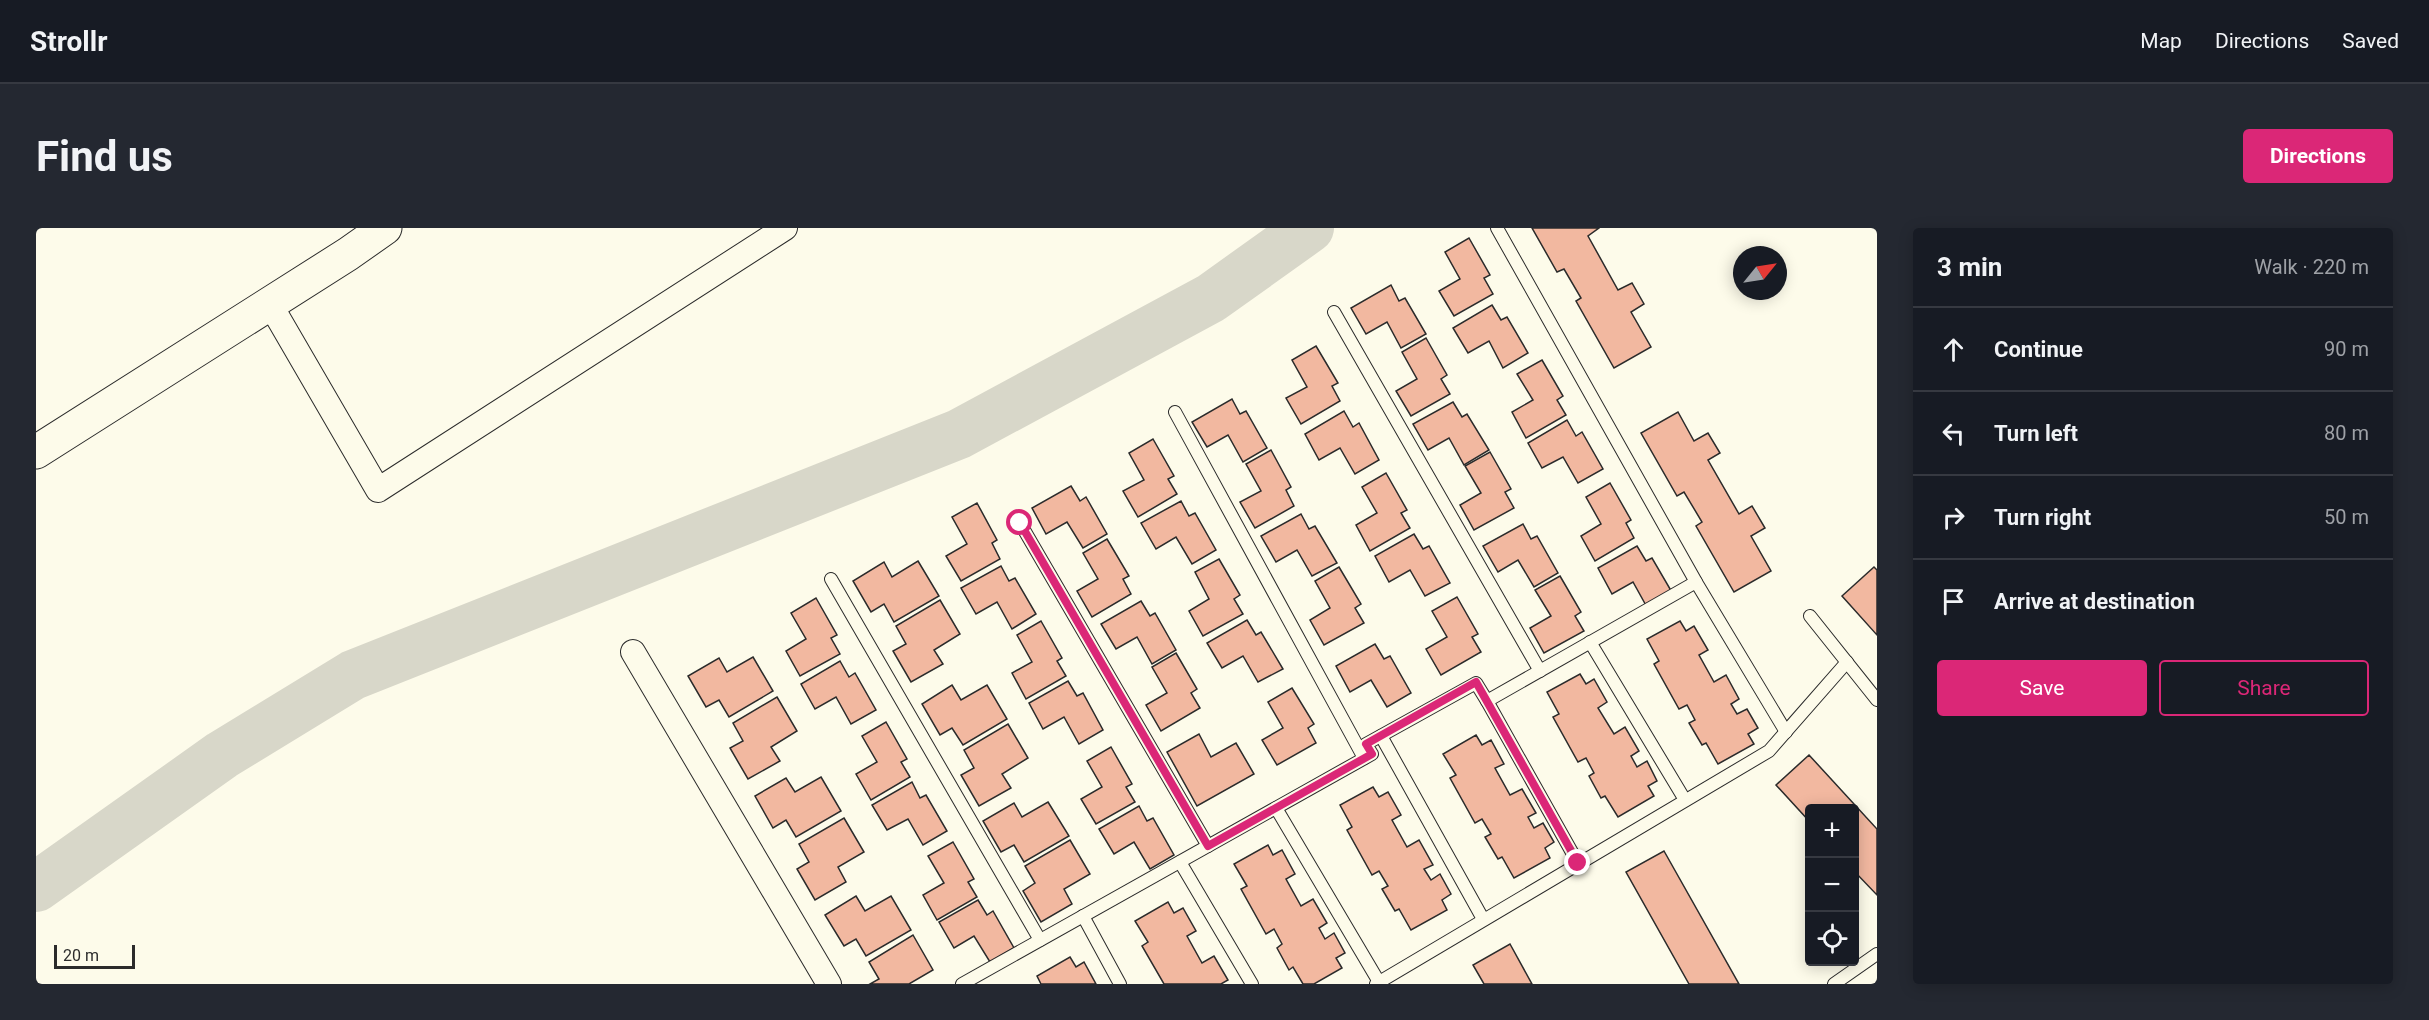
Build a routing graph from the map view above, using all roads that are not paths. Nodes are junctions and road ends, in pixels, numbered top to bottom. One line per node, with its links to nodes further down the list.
1 (385, 228): 4 (main road)
2 (784, 228): 4 (street)
3 (1497, 228): 10 (lane)
4 (270, 304): 7 (main road)
5 (1334, 312): 15 (lane)
6 (1175, 412): 20 (lane)
7 (36, 452)
8 (1020, 523): 23 (lane)
9 (831, 579): 28 (lane)
10 (1696, 582): 12 (lane); 18 (lane)
11 (1810, 616): 14 (lane)
12 (1590, 642): 15 (lane); 21 (lane)
13 (633, 652): 32 (street)
14 (1847, 662): 17 (lane); 18 (lane)
15 (1540, 671): 16 (lane)
16 (1487, 700): 19 (lane); 25 (lane)
17 (1877, 700)
18 (1786, 732): 21 (lane)
19 (1382, 736): 20 (lane); 27 (lane)
20 (1364, 758): 22 (lane)
21 (1685, 800): 25 (lane)
22 (1276, 808): 23 (lane); 31 (lane)
23 (1208, 846): 24 (lane)
24 (1180, 862): 26 (lane); 35 (lane)
25 (1578, 863): 27 (lane)
26 (1083, 916): 28 (lane); 34 (lane)
27 (1483, 919): 31 (lane)
28 (1040, 940): 30 (lane)
29 (1877, 954): 36 (lane)
30 (980, 980): 33 (lane)
31 (1377, 983)
32 (829, 984)
33 (962, 984)
34 (1120, 984)
35 (1251, 984)
36 (1833, 984)

